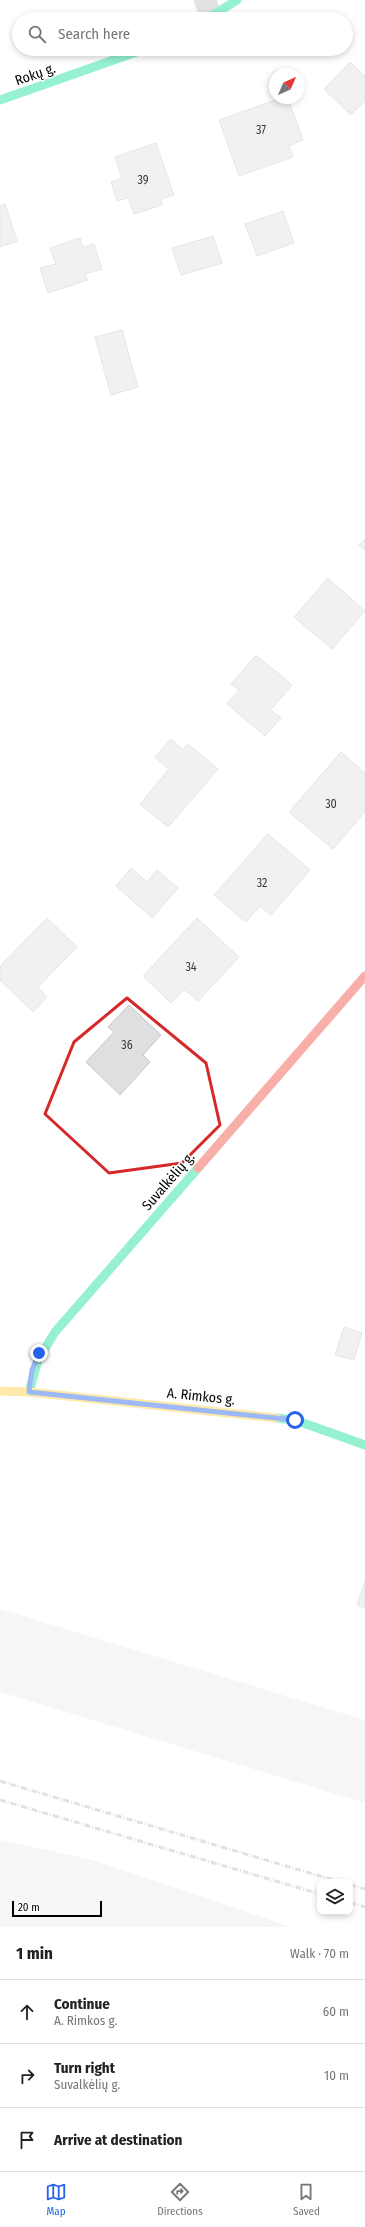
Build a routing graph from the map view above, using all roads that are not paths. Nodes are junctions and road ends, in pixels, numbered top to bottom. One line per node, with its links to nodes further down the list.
1 (237, 0): 2 (street)
2 (208, 12)
3 (125, 56): 4 (street, Rokų g.)
4 (0, 100)
5 (365, 976): 7 (street, Suvalkėlių g.)
6 (0, 1391): 7 (street)
7 (29, 1392): 8 (street, A. Rimkos g.)
8 (365, 1444)

